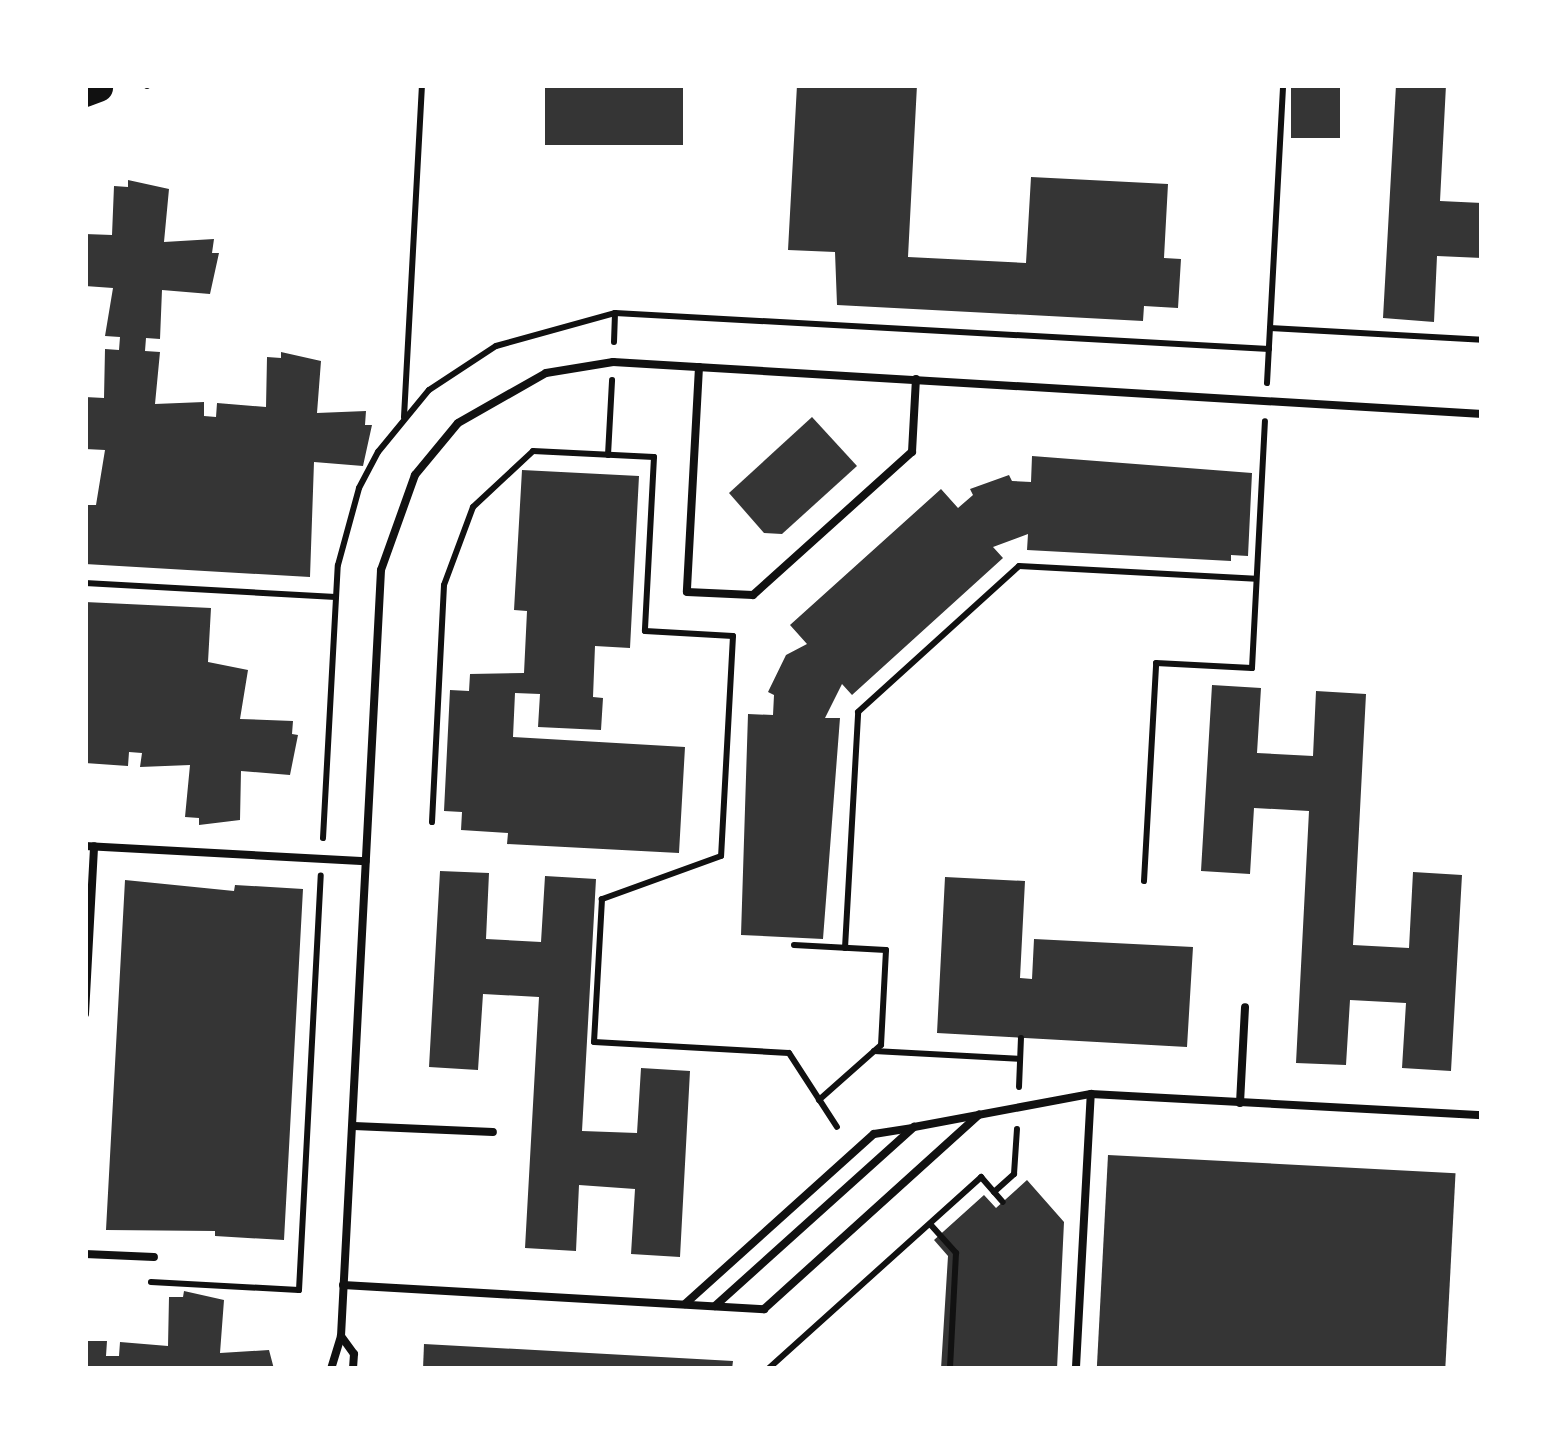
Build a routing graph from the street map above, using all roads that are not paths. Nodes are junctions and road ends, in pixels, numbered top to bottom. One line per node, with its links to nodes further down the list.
1 (699, 367): 2 (lane); 2 (lane); 5 (lane)
2 (916, 379): 3 (lane)
3 (1482, 414)
4 (90, 846): 5 (lane); 7 (lane)
5 (366, 861): 12 (lane)
6 (1245, 1007): 9 (lane)
7 (85, 1014)
8 (1091, 1094): 9 (lane); 10 (lane); 21 (lane)
9 (1240, 1103): 11 (lane)
10 (979, 1115): 13 (lane); 19 (lane)
11 (1482, 1116)
12 (354, 1126): 14 (lane); 17 (lane)
13 (914, 1127): 18 (lane); 19 (lane)
14 (493, 1132)
15 (85, 1254): 16 (lane)
16 (154, 1257)
17 (343, 1286): 18 (lane); 20 (lane)
18 (685, 1304): 19 (lane)
19 (716, 1306)
20 (341, 1336): 22 (lane); 23 (lane)
21 (1076, 1367)
22 (331, 1369)
23 (353, 1369)

